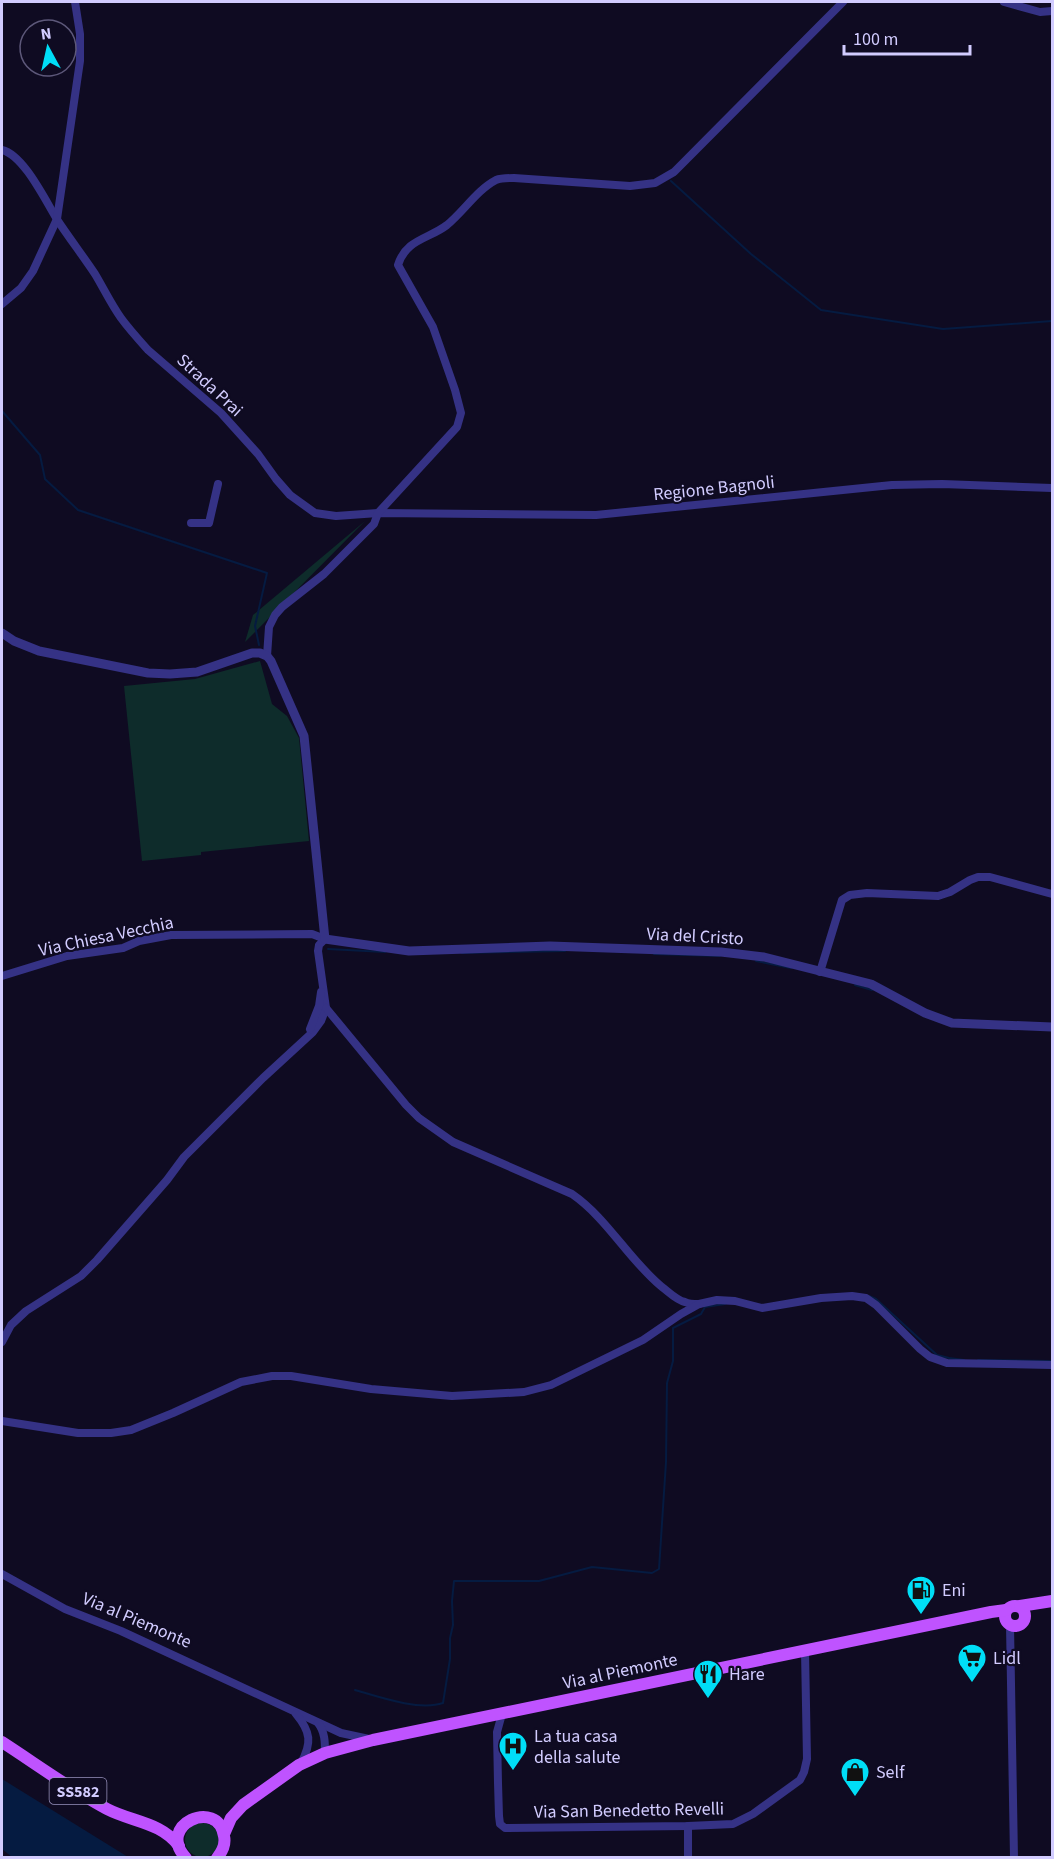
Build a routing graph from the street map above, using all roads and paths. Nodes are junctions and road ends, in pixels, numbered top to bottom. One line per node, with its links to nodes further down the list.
1 (75, 2): 6 (street)
2 (843, 2): 10 (street)
3 (1005, 2): 4 (street)
4 (1053, 11)
5 (2, 150): 6 (street, Strada Prai)
6 (57, 219): 7 (street); 10 (street, Strada Prai)
7 (2, 304)
8 (218, 484): 11 (street)
9 (1053, 488): 10 (street, Regione Bagnoli)
10 (378, 513): 13 (street)
11 (191, 522)
12 (2, 633): 13 (street)
13 (267, 656): 15 (street)
14 (1053, 894): 16 (street)
15 (324, 939): 16 (street, Via del Cristo); 17 (street, Via Chiesa Vecchia); 18 (street)
16 (820, 972): 20 (street, Via del Cristo)
17 (2, 976)
18 (322, 977): 19 (street); 21 (street)
19 (326, 1008): 21 (street); 22 (street)
20 (1053, 1027)
21 (305, 1038): 23 (street)
22 (699, 1304): 24 (street); 25 (street)
23 (2, 1342)
24 (1053, 1365)
25 (2, 1421)
26 (2, 1574): 31 (street, Via al Piemonte)
27 (1049, 1601): 28 (main road, Via al Piemonte)
28 (1022, 1611): 29 (main road, Via al Piemonte); 29 (main road, Via al Piemonte)
29 (1010, 1620): 30 (main road, Via al Piemonte); 48 (street)
30 (805, 1651): 32 (main road, Via al Piemonte); 41 (street, Via San Benedetto Revelli)
31 (293, 1711): 33 (street, Via al Piemonte); 37 (street)
32 (502, 1714): 34 (main road, Via al Piemonte); 41 (street, Via San Benedetto Revelli)
33 (317, 1722): 34 (street, Via al Piemonte); 36 (street)
34 (373, 1740): 36 (main road, Via al Piemonte)
35 (2, 1742): 42 (main road, SS582)
36 (325, 1753): 37 (main road, Via al Piemonte)
37 (299, 1766): 38 (main road, Via al Piemonte)
38 (237, 1811): 39 (main road, Via al Piemonte); 43 (main road, Via al Piemonte)
39 (210, 1819): 40 (main road, Via al Piemonte); 43 (main road)
40 (184, 1824): 42 (main road, SS582); 44 (main road)
41 (688, 1826): 47 (street)
42 (161, 1828): 44 (main road, SS582)
43 (224, 1834): 46 (main road, Via al Piemonte)
44 (179, 1846): 45 (main road)
45 (186, 1857)
46 (217, 1857)
47 (688, 1857)
48 (1014, 1857)

